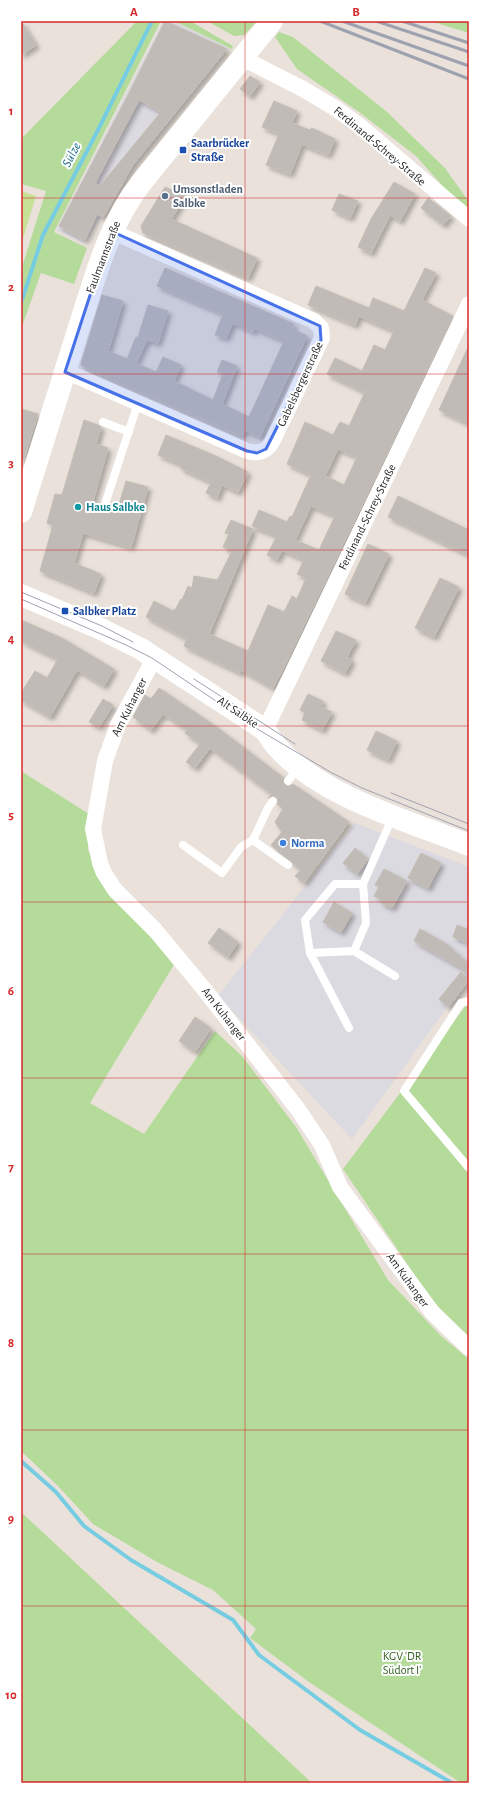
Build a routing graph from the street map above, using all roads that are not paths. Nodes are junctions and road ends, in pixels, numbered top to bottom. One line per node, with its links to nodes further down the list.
1 (272, 21): 2 (main road, Faulmannstraße)
2 (242, 58): 3 (street, Ferdinand-Schrey-Straße); 4 (main road, Faulmannstraße)
3 (469, 219)
4 (112, 232): 6 (main road, Faulmannstraße); 7 (street, Gabelsbergerstraße)
5 (469, 304): 14 (street, Ferdinand-Schrey-Straße)
6 (65, 372): 7 (street, Gabelsbergerstraße); 11 (main road, Faulmannstraße)
7 (138, 403): 9 (lane)
8 (103, 422): 9 (lane)
9 (129, 432): 10 (lane)
10 (106, 501)
11 (21, 512)
12 (21, 595): 13 (main road, Alt Salbke)
13 (155, 657): 14 (main road, Alt Salbke); 28 (street, Am Kuhanger)
14 (265, 730): 16 (main road, Alt Salbke)
15 (273, 801): 17 (lane)
16 (393, 816): 19 (main road, Alt Salbke); 21 (lane)
17 (254, 840): 18 (lane); 20 (lane)
18 (183, 845)
19 (469, 845)
20 (288, 865)
21 (362, 884): 22 (lane); 23 (lane)
22 (354, 951): 23 (lane); 24 (lane)
23 (310, 952): 26 (lane)
24 (394, 976)
25 (469, 1001): 27 (lane)
26 (349, 1028)
27 (469, 1168)
28 (469, 1348)

